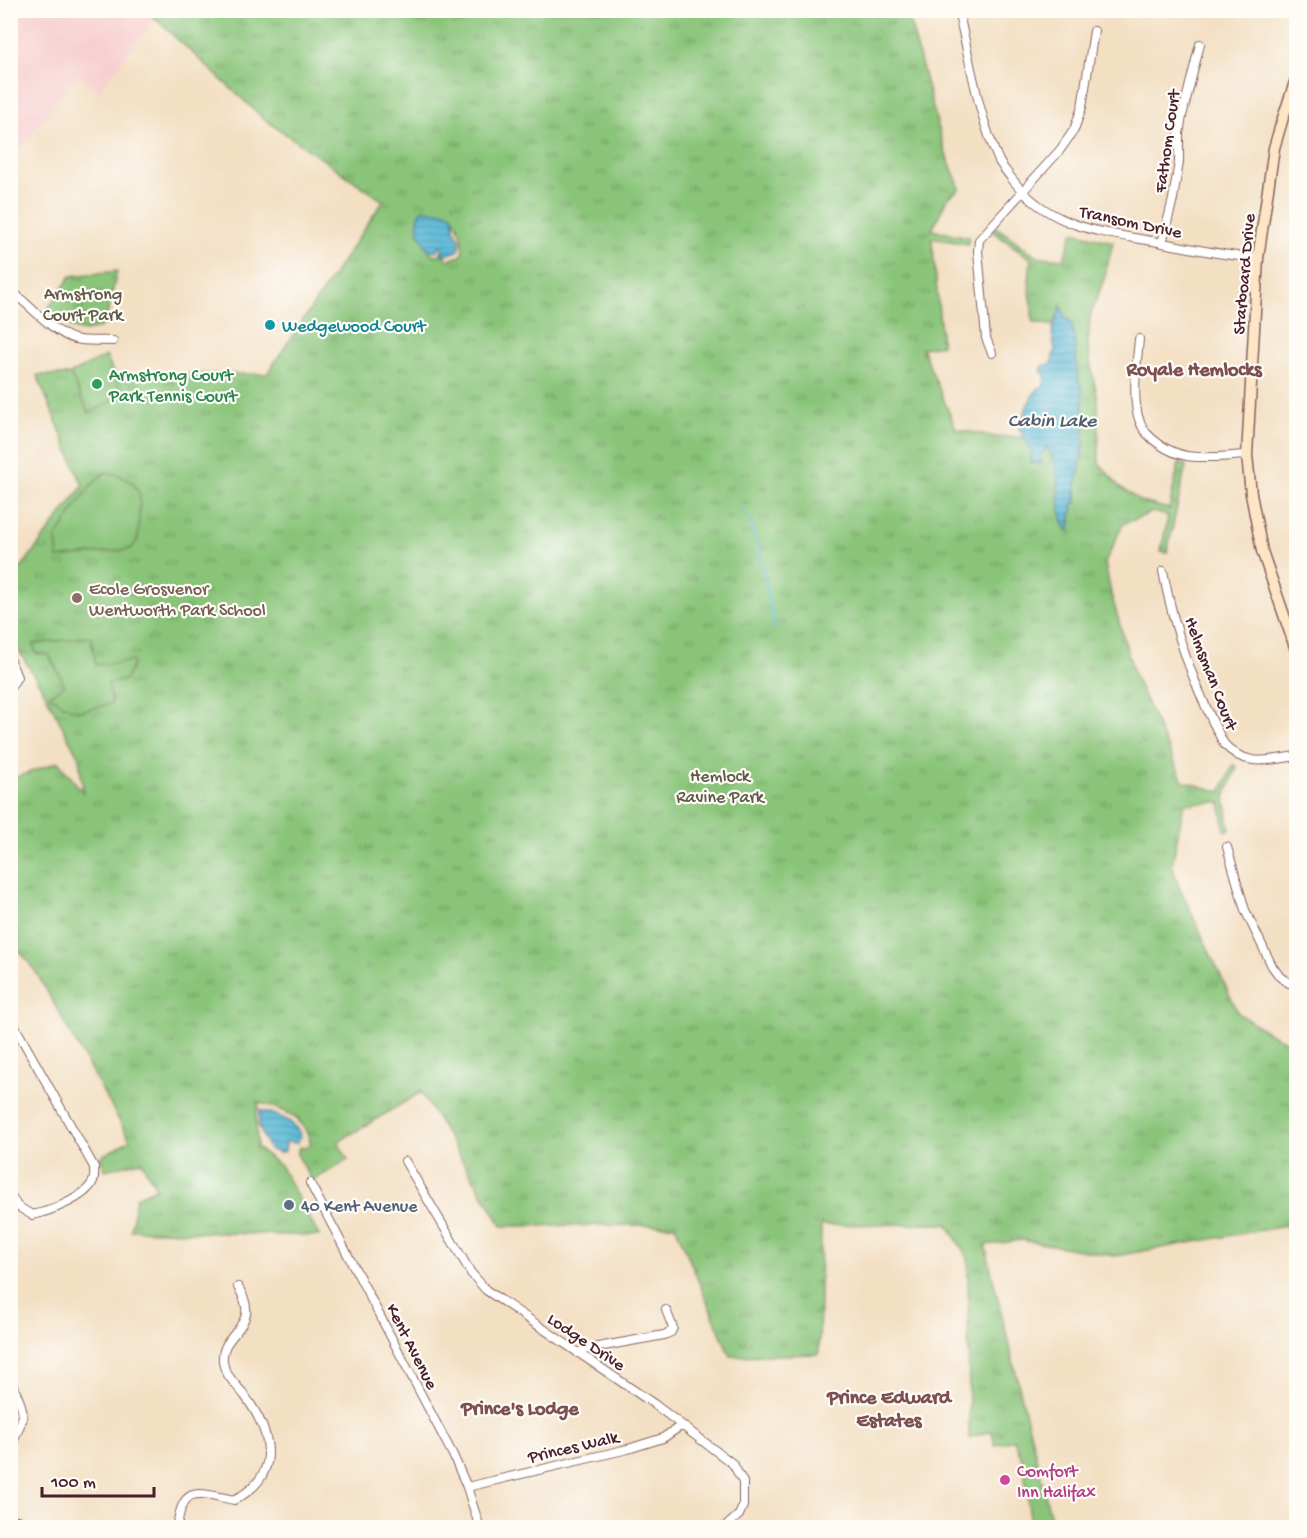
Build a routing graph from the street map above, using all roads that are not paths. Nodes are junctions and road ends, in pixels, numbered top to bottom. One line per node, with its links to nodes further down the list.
1 (958, 10): 5 (street, Transom Drive)
2 (1094, 31): 5 (street)
3 (1200, 44): 6 (street, Fathom Court)
4 (1296, 79): 7 (street, Starboard Drive)
5 (1022, 192): 6 (street, Transom Drive); 11 (street)
6 (1162, 243): 7 (street, Transom Drive)
7 (1258, 258): 12 (street, Starboard Drive)
8 (10, 290): 10 (street)
9 (1139, 339): 12 (street)
10 (113, 341)
11 (992, 353)
12 (1247, 455): 14 (street, Starboard Drive)
13 (1163, 571): 18 (street, Helmsman Court)
14 (1294, 637): 15 (street, Starboard Drive)
15 (1296, 650)
16 (10, 660): 17 (street)
17 (11, 688)
18 (1296, 756)
19 (1227, 847): 20 (street)
20 (1296, 984)
21 (10, 1018): 24 (street)
22 (405, 1161): 27 (street, Lodge Drive)
23 (310, 1183): 31 (street, Kent Avenue)
24 (10, 1194)
25 (238, 1287): 34 (street)
26 (666, 1310): 27 (street)
27 (578, 1353): 29 (street, Lodge Drive)
28 (10, 1380): 30 (street)
29 (682, 1425): 31 (street, Princes Walk); 36 (street, Lodge Drive)
30 (10, 1450)
31 (466, 1487): 35 (street, Kent Avenue)
32 (10, 1520): 33 (main road)
33 (34, 1527)
34 (177, 1527)
35 (480, 1527)
36 (724, 1527)

